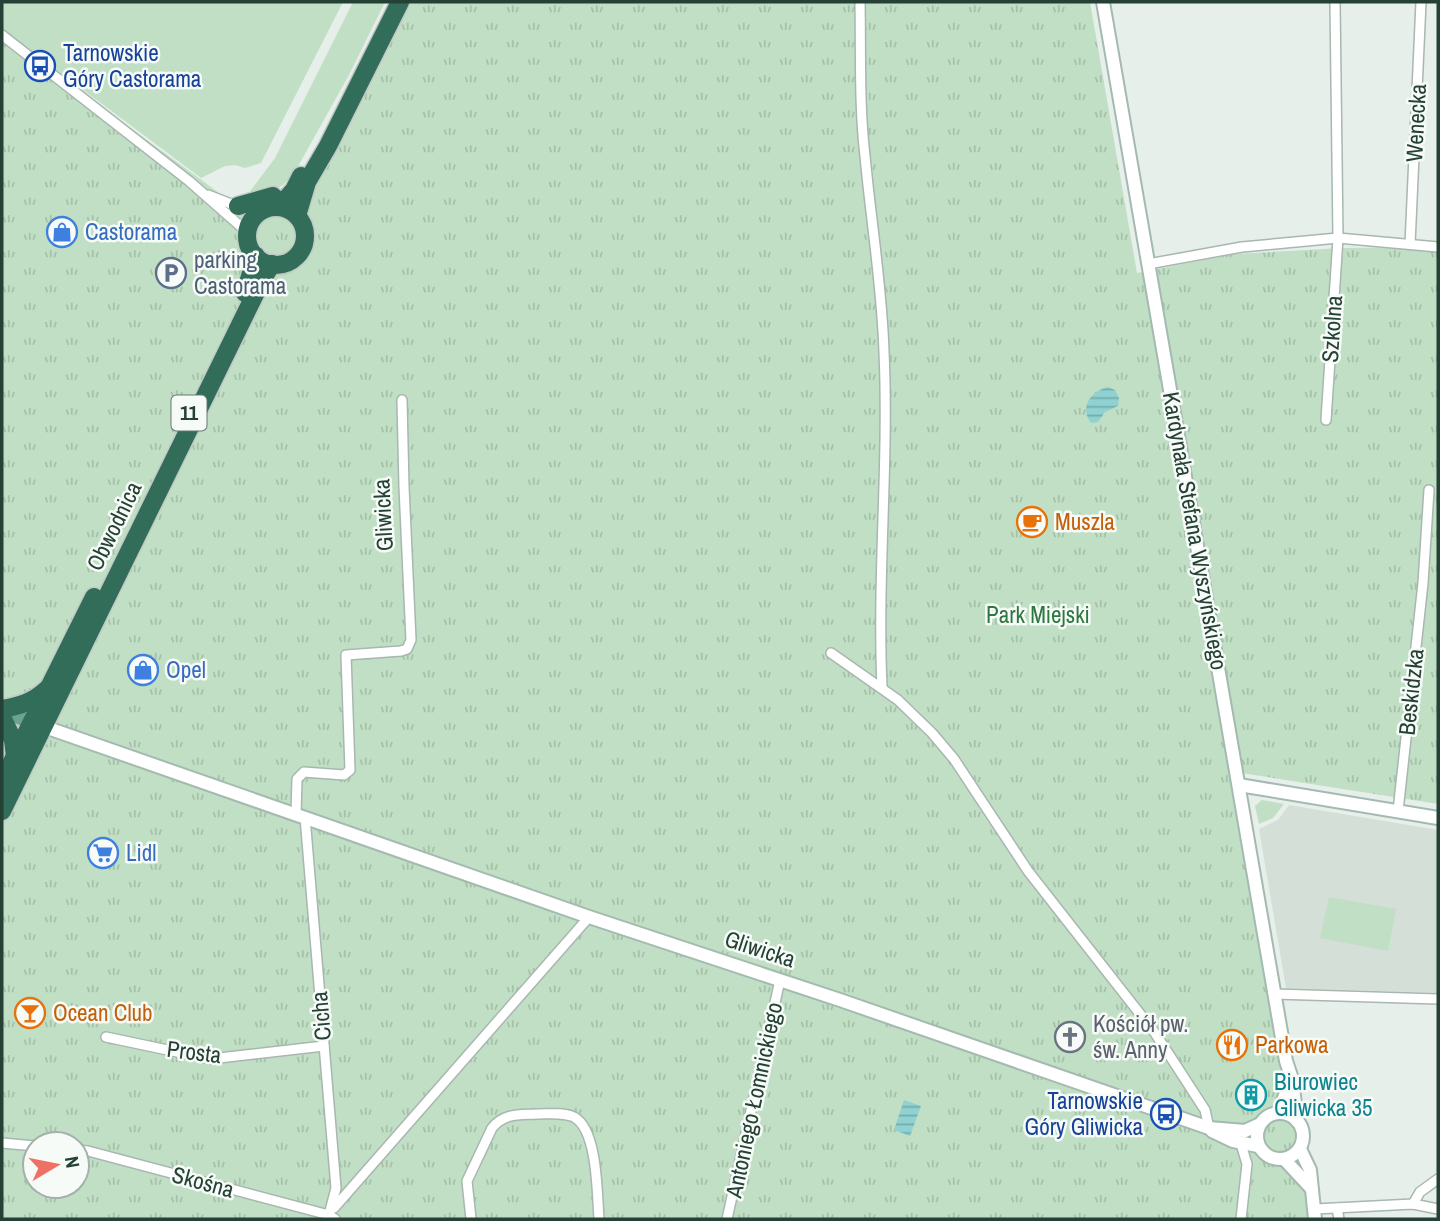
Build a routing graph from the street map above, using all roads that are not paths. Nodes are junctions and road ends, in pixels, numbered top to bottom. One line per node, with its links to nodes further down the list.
1 (392, 2): 8 (highway)
2 (400, 2): 13 (highway)
3 (860, 2): 25 (street)
4 (1103, 2): 19 (street, Kardynała Stefana Wyszyńskiego)
5 (1335, 2): 15 (street, Szkolna)
6 (1421, 2): 16 (street, Wenecka)
7 (2, 35): 9 (street)
8 (304, 169): 10 (highway); 11 (highway)
9 (203, 193): 10 (street); 14 (street)
10 (238, 206): 12 (street)
11 (279, 208): 12 (highway); 13 (highway)
12 (257, 214): 14 (highway)
13 (297, 216): 18 (highway)
14 (247, 232): 18 (highway)
15 (1338, 238): 16 (street); 19 (street); 21 (street, Szkolna)
16 (1410, 244): 17 (street)
17 (1438, 247)
18 (264, 260): 24 (highway, Obwodnica / 11); 28 (highway, Obwodnica / 11)
19 (1148, 264): 31 (street, Kardynała Stefana Wyszyńskiego)
20 (402, 400): 34 (street, Gliwicka)
21 (1326, 419)
22 (1429, 490): 33 (street, Beskidzka)
23 (831, 653): 25 (street)
24 (49, 687): 26 (highway); 28 (highway, Obwodnica / 11)
25 (882, 687): 46 (street)
26 (2, 710): 28 (main road, Gliwicka)
27 (2, 717): 29 (highway)
28 (38, 724): 29 (highway, Obwodnica / 11); 32 (highway, Obwodnica / 11); 34 (street, Gliwicka)
29 (15, 756): 30 (highway, Obwodnica / 11)
30 (2, 782)
31 (1239, 785): 33 (street); 38 (street, Kardynała Stefana Wyszyńskiego)
32 (2, 811)
33 (1398, 811): 35 (street)
34 (301, 815): 36 (street, Gliwicka); 41 (street, Cicha)
35 (1438, 818)
36 (589, 917): 37 (street, Gliwicka); 60 (street)
37 (780, 980): 46 (street, Gliwicka); 63 (street, Antoniego Łomnickiego)
38 (1275, 994): 39 (street); 42 (street, Kardynała Stefana Wyszyńskiego)
39 (1438, 999)
40 (106, 1037): 41 (street, Prosta)
41 (324, 1046): 60 (street, Cicha)
42 (1286, 1061): 43 (street, Kardynała Stefana Wyszyńskiego); 44 (street, Kardynała Stefana Wyszyńskiego)
43 (1278, 1113): 44 (street); 45 (street)
44 (1297, 1121): 51 (street)
45 (1258, 1125): 46 (street, Gliwicka); 50 (street)
46 (1209, 1128): 48 (street, Gliwicka)
47 (2, 1143): 49 (street)
48 (1241, 1143): 50 (street, Gliwicka); 64 (street)
49 (21, 1145)
50 (1258, 1146): 53 (street)
51 (1300, 1149): 53 (street); 55 (street)
52 (91, 1152): 60 (street, Skośna)
53 (1284, 1159): 55 (street)
54 (1438, 1179): 56 (street)
55 (1311, 1188): 59 (street)
56 (1413, 1204): 57 (street); 58 (street)
57 (1337, 1209): 59 (street); 65 (street)
58 (1438, 1209)
59 (1315, 1214)
60 (332, 1217)
61 (471, 1219): 62 (street)
62 (599, 1219)
63 (727, 1219)
64 (1241, 1219)
65 (1339, 1219)

